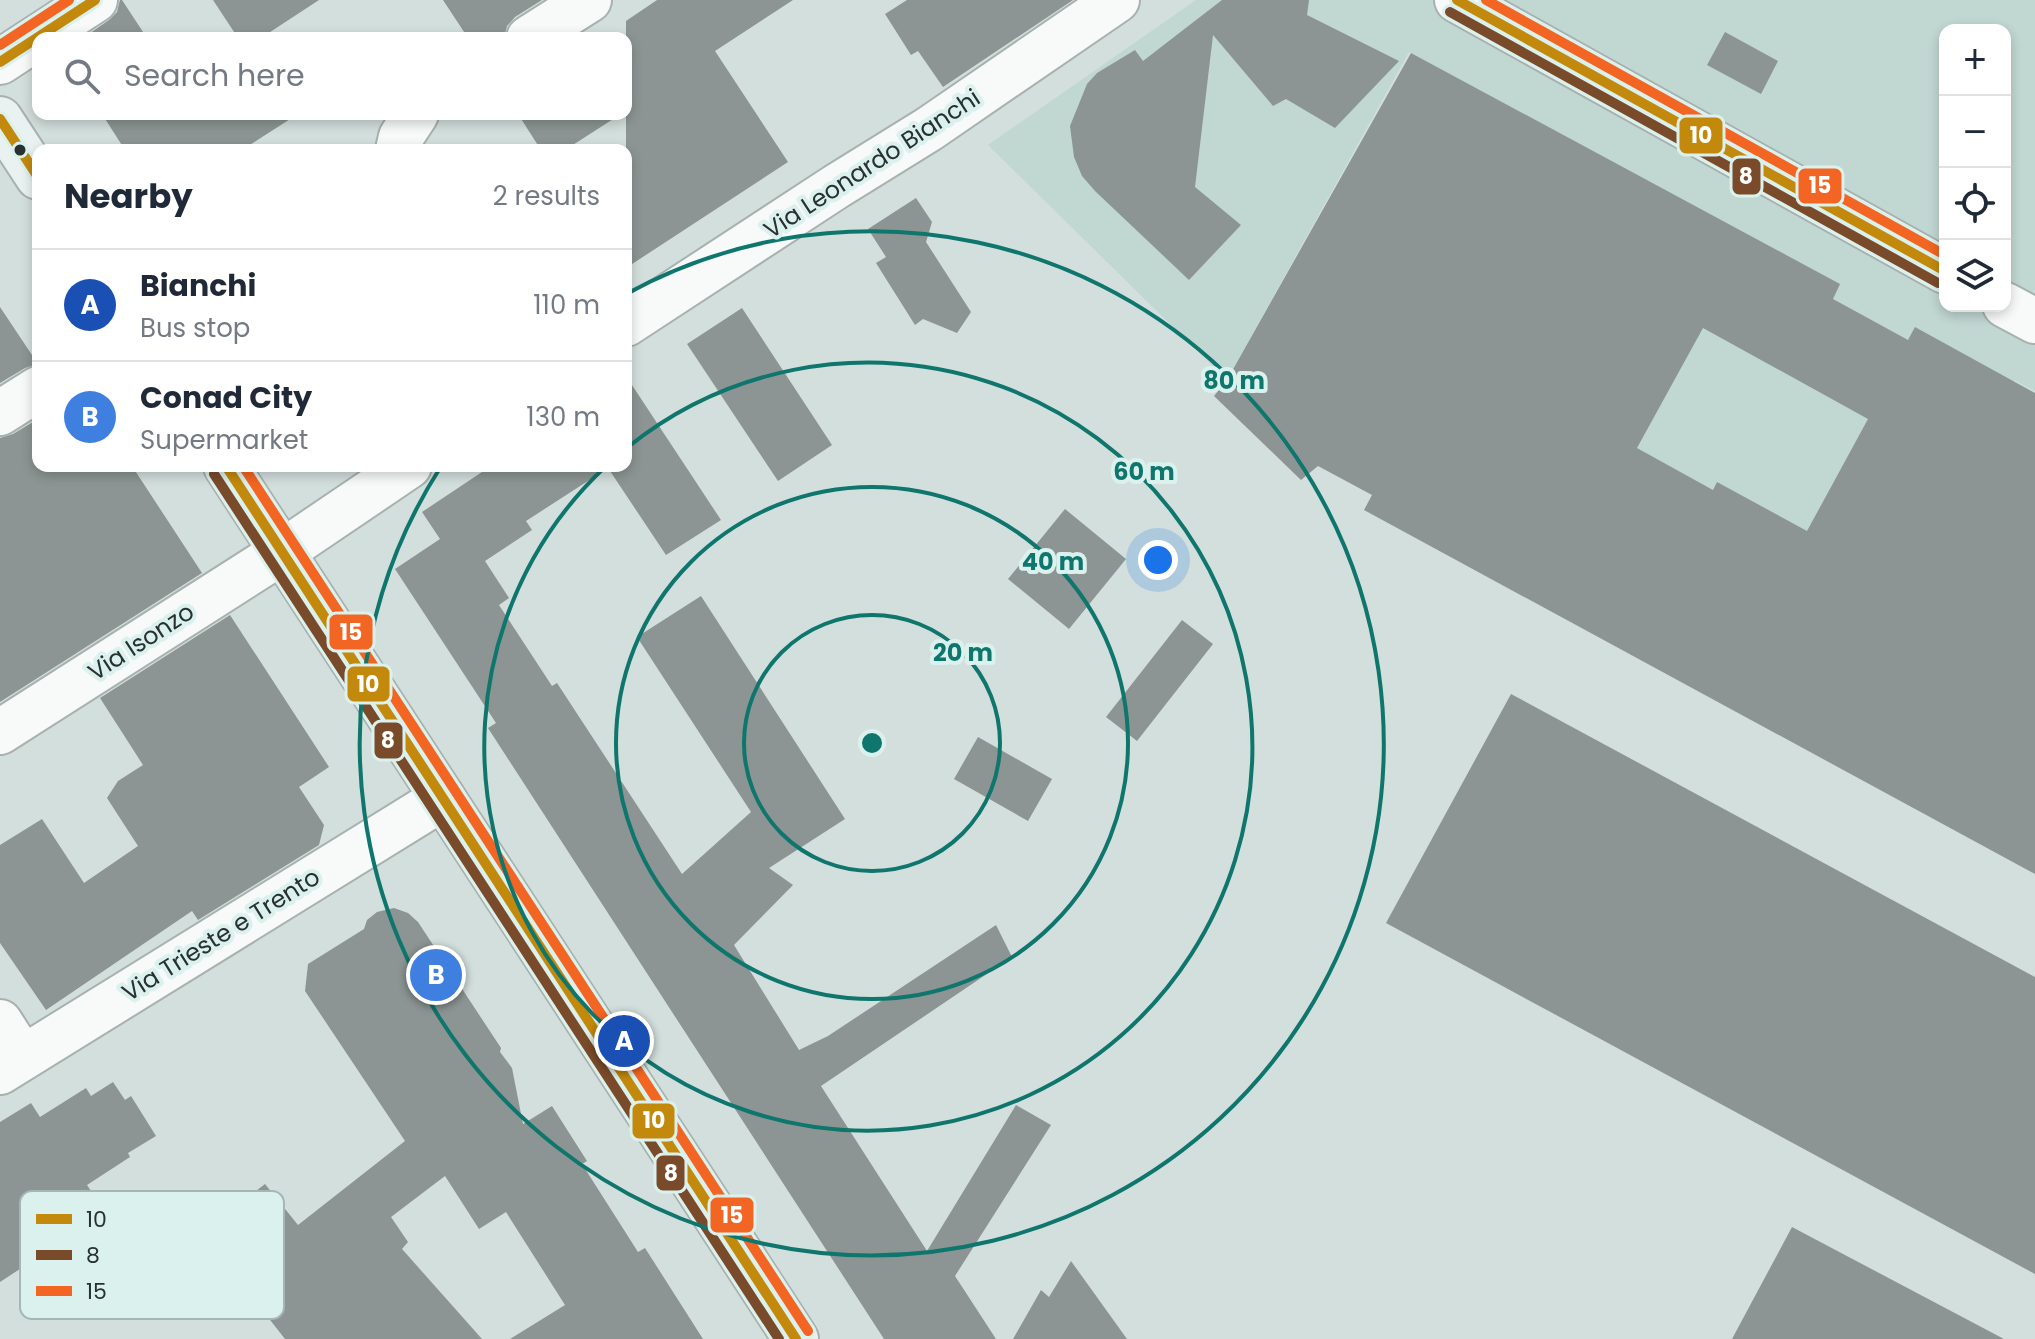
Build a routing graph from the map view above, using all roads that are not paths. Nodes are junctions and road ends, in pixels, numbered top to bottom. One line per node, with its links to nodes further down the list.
1 (95, 0): 5 (street)
2 (589, 0): 6 (street)
3 (1117, 0): 15 (street, Via Leonardo Bianchi)
4 (1457, 0): 13 (street)
5 (46, 32)
6 (538, 32)
7 (32, 41): 8 (street)
8 (0, 62)
9 (0, 119): 12 (street)
10 (412, 120): 11 (street)
11 (399, 144)
12 (32, 168)
13 (1939, 268)
14 (2011, 308): 16 (street)
15 (632, 320)
16 (2035, 321)
17 (32, 393): 18 (street)
18 (0, 413)
19 (230, 472): 22 (street)
20 (391, 472): 21 (street)
21 (362, 482): 22 (street)
22 (282, 552): 23 (street, Via Isonzo); 24 (street)
23 (0, 732)
24 (443, 798): 25 (street, Via Trieste e Trento); 26 (street)
25 (8, 1051)
26 (796, 1339)

